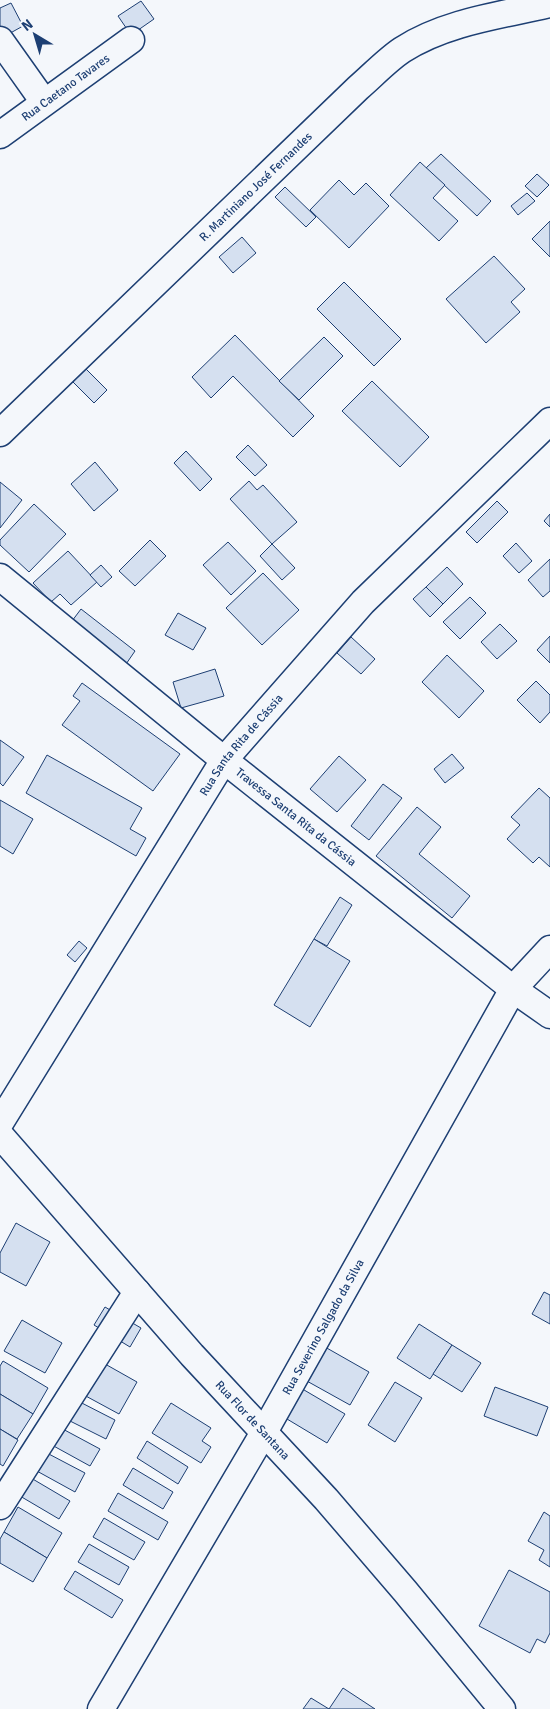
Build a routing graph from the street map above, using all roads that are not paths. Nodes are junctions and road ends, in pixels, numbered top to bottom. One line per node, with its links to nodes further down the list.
1 (550, 4): 7 (street, R. Martiniano José Fernandes)
2 (0, 40): 4 (street)
3 (131, 40): 4 (street, Rua Caetano Tavares)
4 (44, 102): 5 (street, Rua Caetano Tavares)
5 (0, 135)
6 (550, 421): 9 (street, Rua Santa Rita de Cássia)
7 (0, 433)
8 (0, 577): 9 (street, Travessa Santa Rita da Cássia)
9 (224, 760): 11 (street, Travessa Santa Rita da Cássia); 13 (street, Rua Santa Rita de Cássia)
10 (550, 949): 11 (street, Rua Severino Salgado da Silva)
11 (513, 989): 12 (street, Travessa Santa Rita da Cássia); 16 (street, Rua Severino Salgado da Silva)
12 (550, 1015)
13 (0, 1123)
14 (0, 1135): 15 (street, Rua Flor de Santana)
15 (137, 1292): 16 (street, Rua Flor de Santana); 17 (street)
16 (263, 1434): 18 (street, Rua Severino Salgado da Silva); 19 (street, Rua Flor de Santana)
17 (0, 1506)
18 (101, 1709)
19 (502, 1709)

